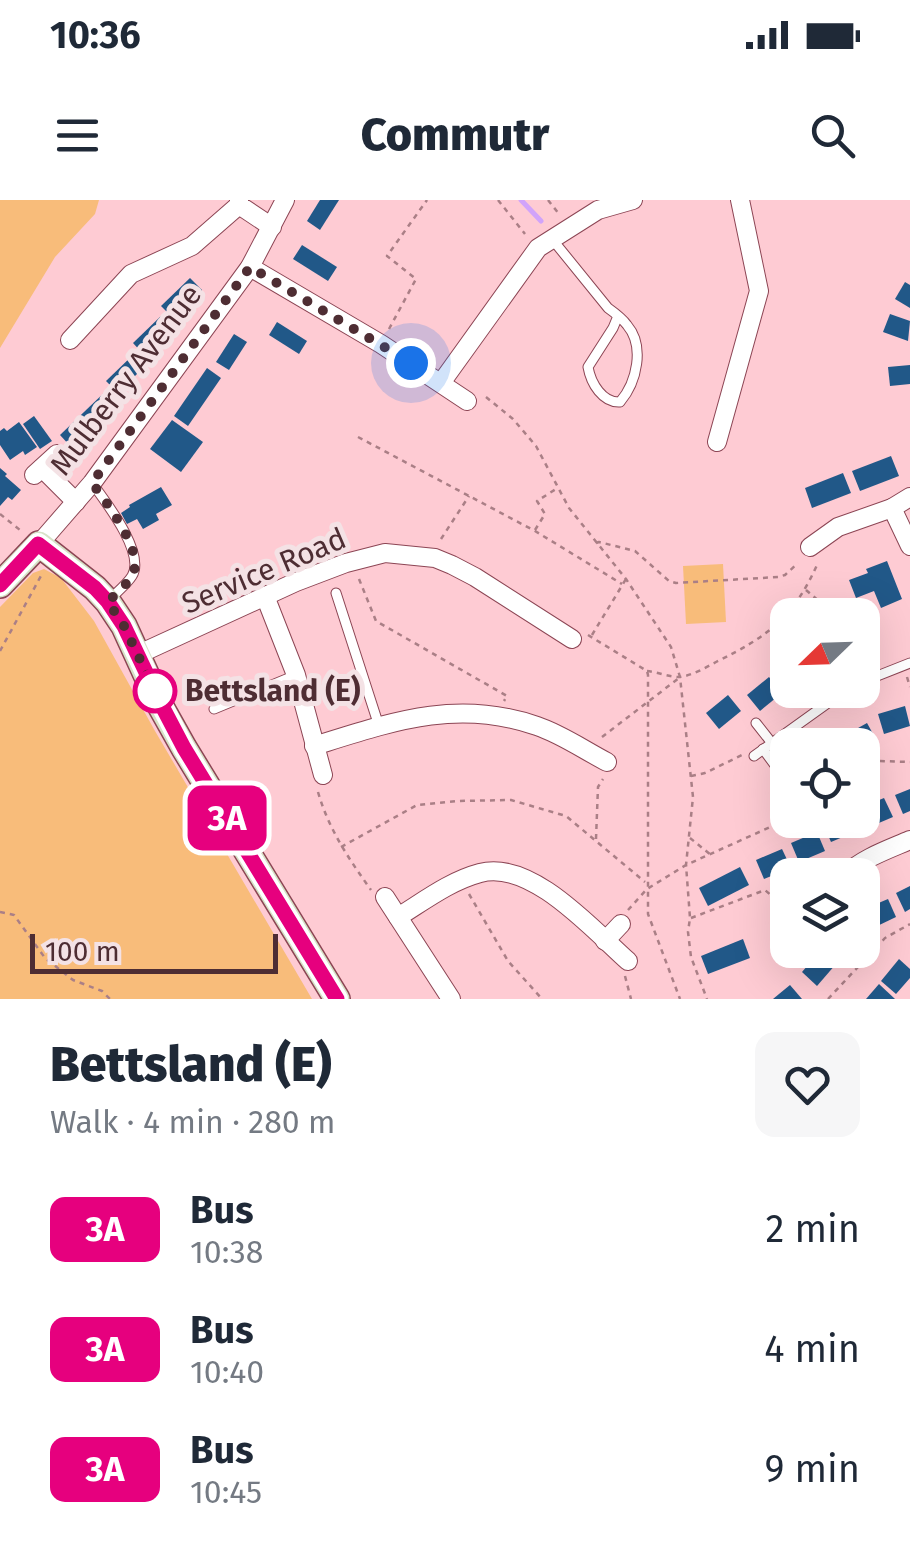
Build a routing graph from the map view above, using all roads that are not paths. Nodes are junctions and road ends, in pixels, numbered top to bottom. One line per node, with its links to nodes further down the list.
1 (285, 200): 5 (street, Mulberry Avenue)
2 (633, 200): 6 (street)
3 (740, 200): 12 (street)
4 (239, 203): 5 (street); 9 (street)
5 (272, 227): 7 (street, Mulberry Avenue)
6 (545, 244): 8 (lane); 10 (street)
7 (250, 267): 10 (street); 14 (street, Mulberry Avenue)
8 (618, 316): 8 (lane)
9 (70, 340)
10 (440, 382): 11 (street)
11 (468, 401)
12 (717, 442)
13 (57, 454): 16 (street)
14 (92, 483): 16 (street, Mulberry Avenue); 24 (lane)
15 (910, 497): 17 (street)
16 (76, 502): 20 (street, Mulberry Avenue)
17 (892, 508): 18 (street); 19 (street)
18 (910, 546)
19 (808, 551)
20 (31, 553): 21 (street, Mulberry Avenue); 24 (street)
21 (0, 585)
22 (336, 594): 33 (lane)
23 (265, 596): 25 (street, Service Road); 26 (street, Service Road); 28 (street)
24 (108, 602): 26 (street)
25 (581, 638)
26 (139, 654): 47 (street)
27 (910, 663): 29 (lane)
28 (296, 674): 31 (lane); 34 (street)
29 (880, 675)
30 (820, 708): 35 (lane)
31 (214, 709)
32 (756, 723): 35 (lane)
33 (379, 726): 34 (street); 37 (street)
34 (314, 746): 38 (street)
35 (762, 749): 36 (lane)
36 (770, 759)
37 (607, 762)
38 (322, 774)
39 (910, 840): 40 (street)
40 (870, 858)
41 (386, 897): 42 (street)
42 (398, 917): 44 (street); 46 (street)
43 (621, 924): 44 (street)
44 (606, 941): 45 (street)
45 (628, 961)
46 (443, 996)
47 (337, 999)

